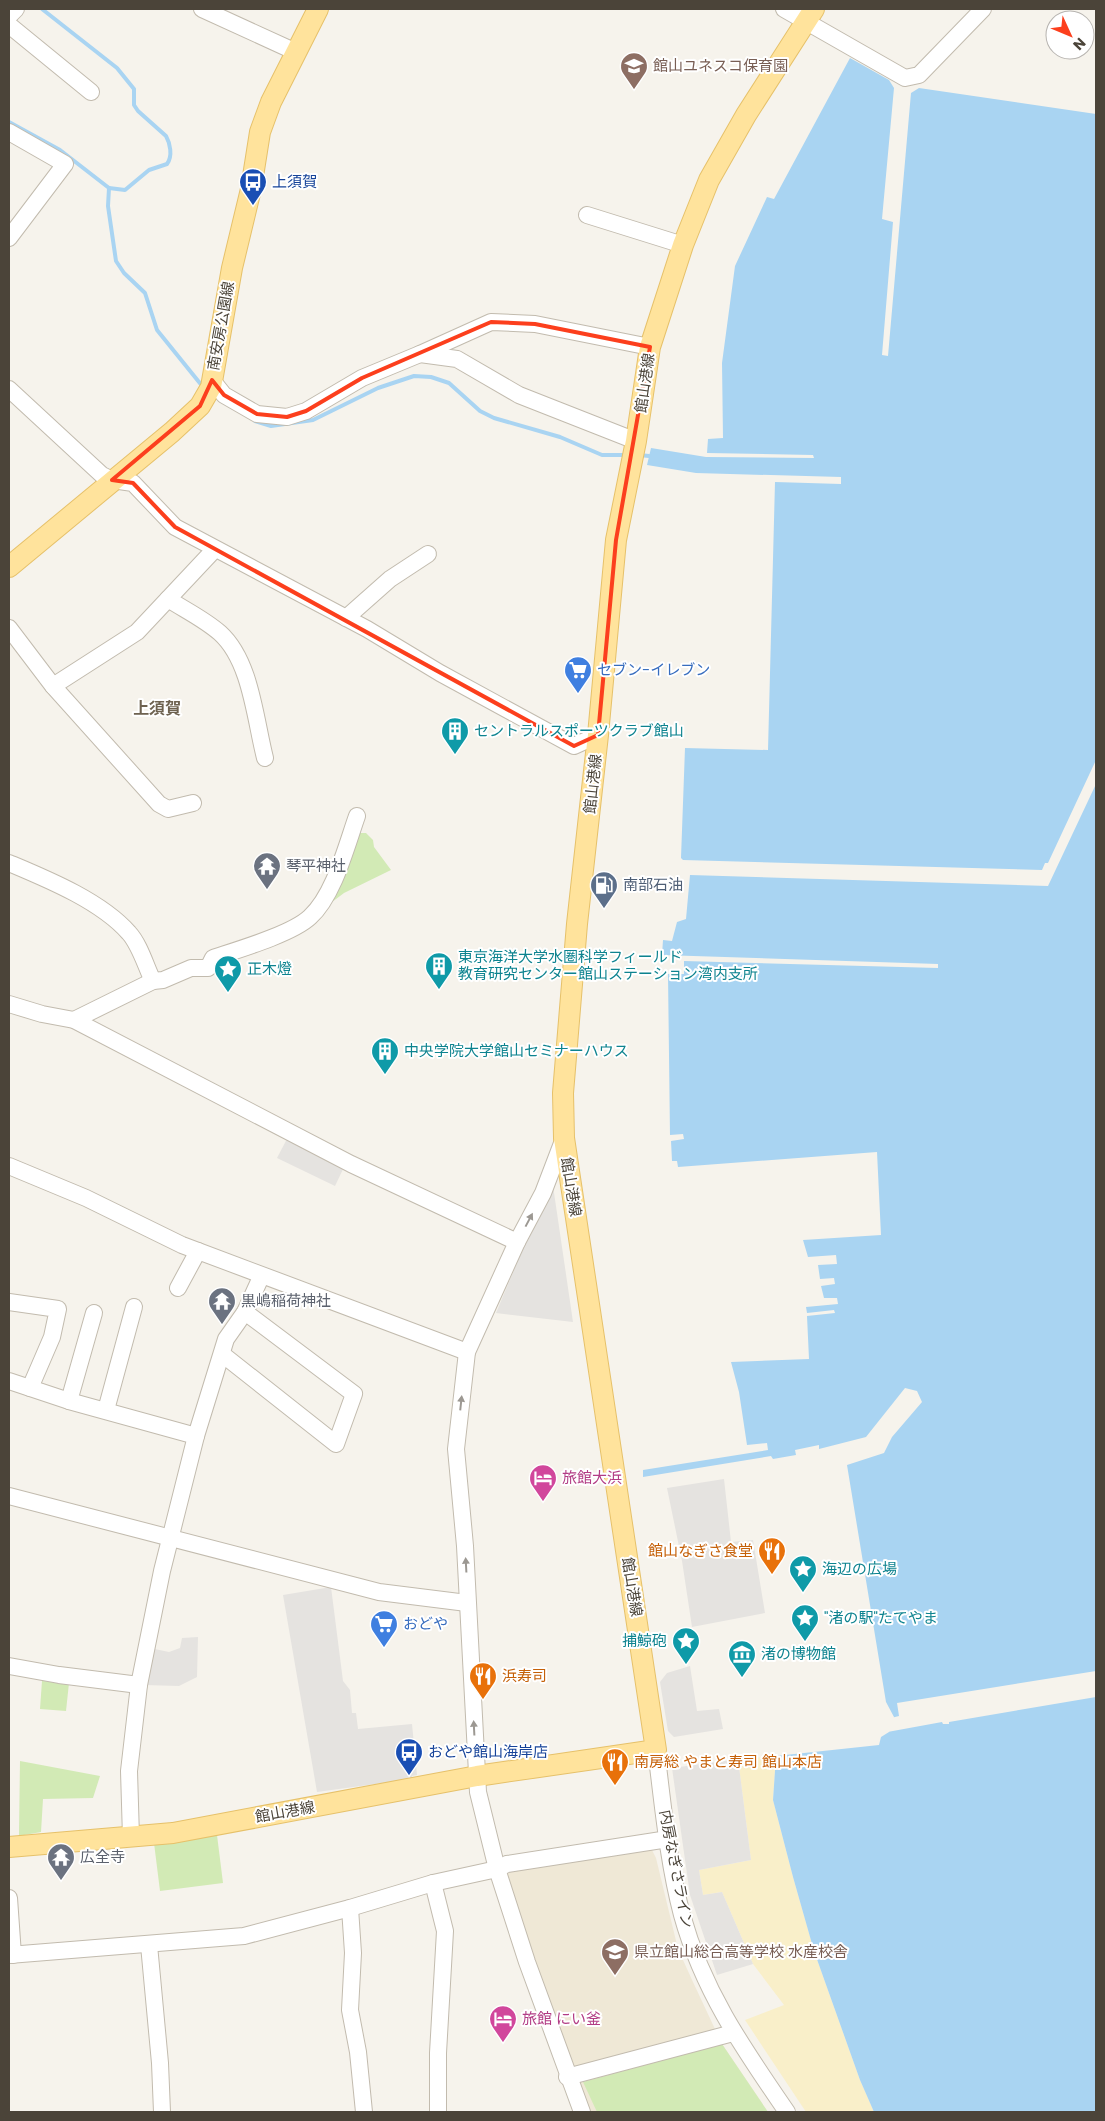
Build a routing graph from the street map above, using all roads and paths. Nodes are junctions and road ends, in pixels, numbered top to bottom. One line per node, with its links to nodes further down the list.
1 (16, 9): 7 (street)
2 (202, 9): 9 (street)
3 (318, 9): 9 (main road, 南安房公園線)
4 (784, 9): 6 (street)
5 (983, 9): 6 (street)
6 (810, 14): 14 (main road, 館山港線)
7 (9, 16)
8 (9, 24): 10 (street)
9 (296, 52): 17 (main road, 南安房公園線)
10 (91, 92)
11 (9, 132): 13 (street)
12 (587, 215): 14 (street)
13 (9, 238)
14 (683, 245): 15 (main road, 館山港線)
15 (650, 347): 16 (street); 19 (main road, 館山港線)
16 (420, 354): 17 (street); 19 (street)
17 (210, 388): 20 (main road)
18 (9, 390): 20 (street)
19 (636, 442): 28 (main road, 館山港線)
20 (112, 480): 21 (street); 23 (main road)
21 (214, 550): 24 (street); 25 (street)
22 (428, 554): 25 (street)
23 (11, 562)
24 (168, 599): 27 (street); 29 (street)
25 (346, 618): 28 (street)
26 (9, 628): 27 (street)
27 (53, 686): 30 (street)
28 (598, 735): 36 (main road, 館山港線)
29 (265, 758)
30 (193, 803)
31 (357, 816): 33 (street)
32 (9, 864): 33 (street)
33 (153, 982): 35 (street)
34 (9, 1004): 35 (street)
35 (74, 1020): 38 (street)
36 (564, 1138): 38 (street, one-way to 36); 58 (main road, 館山港線)
37 (9, 1166): 39 (street)
38 (517, 1242): 46 (street)
39 (198, 1251): 40 (street); 41 (street)
40 (262, 1277): 44 (street); 46 (street)
41 (178, 1288)
42 (9, 1302): 49 (street)
43 (134, 1307): 51 (street)
44 (245, 1312): 47 (street); 47 (street)
45 (94, 1314): 50 (street)
46 (468, 1352): 55 (street, one-way to 46)
47 (222, 1354): 52 (street)
48 (9, 1381): 49 (street)
49 (30, 1388): 50 (street)
50 (69, 1401): 51 (street)
51 (106, 1410): 52 (street)
52 (196, 1436): 54 (street)
53 (9, 1496): 54 (street)
54 (171, 1538): 55 (street); 57 (street)
55 (467, 1603): 59 (street, one-way to 55)
56 (9, 1666): 57 (street)
57 (139, 1685): 60 (street)
58 (656, 1750): 59 (main road, 館山港線); 61 (street, 内房なぎさライン)
59 (477, 1776): 60 (main road, 館山港線); 63 (street)
60 (131, 1837): 62 (main road, 館山港線)
61 (668, 1839): 63 (street); 69 (street, 内房なぎさライン)
62 (9, 1847)
63 (497, 1869): 64 (street); 70 (street)
64 (433, 1883): 66 (street); 73 (street)
65 (9, 1898): 68 (street)
66 (350, 1908): 67 (street); 72 (street)
67 (149, 1945): 68 (street); 71 (street)
68 (11, 1955)
69 (733, 2033): 70 (street); 75 (street, 内房なぎさライン)
70 (567, 2077): 74 (street)
71 (162, 2112)
72 (364, 2112)
73 (438, 2112)
74 (582, 2112)
75 (787, 2112)

